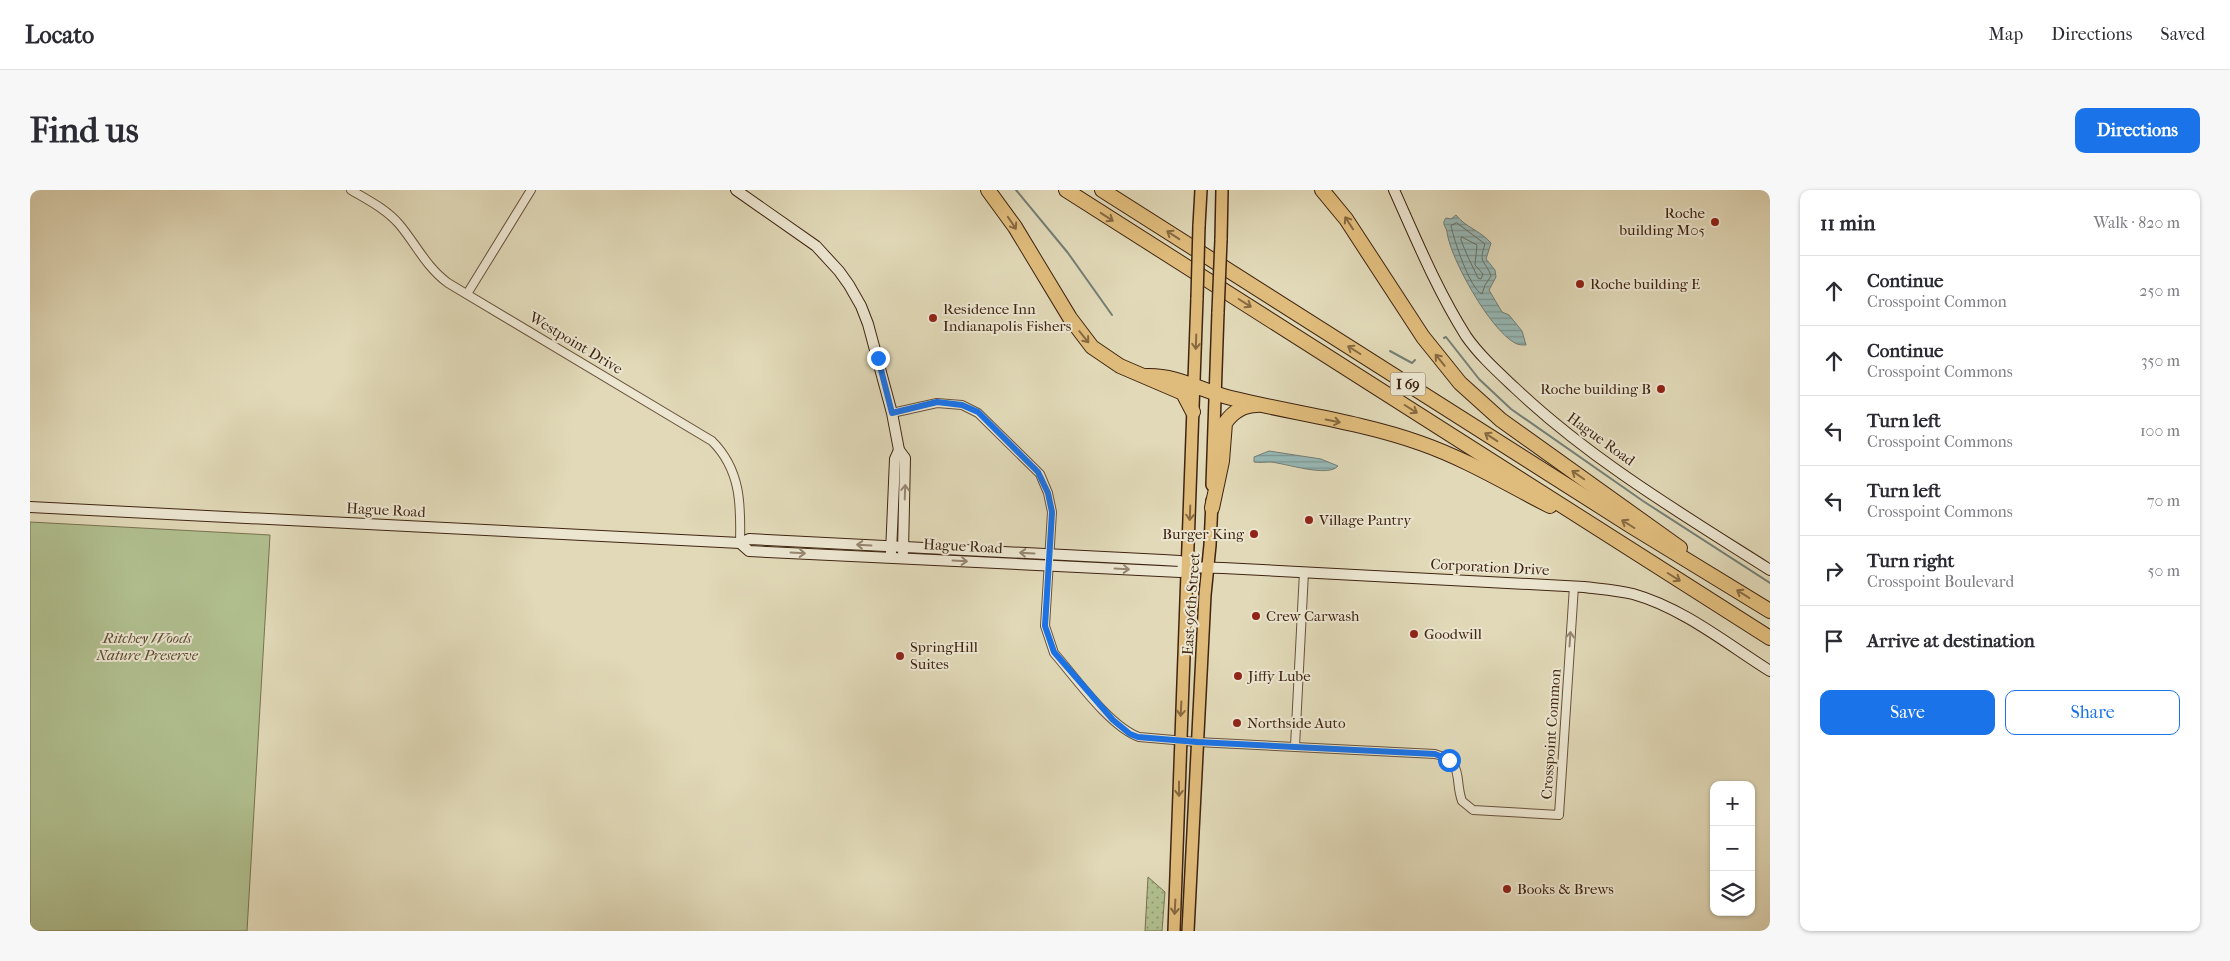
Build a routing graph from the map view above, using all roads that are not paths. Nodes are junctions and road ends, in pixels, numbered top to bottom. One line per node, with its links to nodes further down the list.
1 (351, 190): 11 (street, Westpoint Drive)
2 (530, 190): 11 (street)
3 (736, 190): 17 (street)
4 (988, 190): 12 (highway, one-way to 12)
5 (1066, 190): 21 (highway, I 69, one-way to 21)
6 (1102, 190): 33 (highway, I 69, one-way to 6)
7 (1201, 190): 13 (main road, East 96th Street, one-way to 13, bridge)
8 (1222, 190): 14 (main road, East 96th Street, bridge)
9 (1322, 190): 33 (highway, one-way to 9)
10 (1394, 190): 31 (street, Hague Road)
11 (467, 294): 22 (street, Westpoint Drive)
12 (1147, 376): 13 (highway); 16 (highway)
13 (1194, 386): 14 (highway); 16 (main road, East 96th Street)
14 (1215, 394): 15 (highway); 20 (main road, East 96th Street)
15 (1263, 406): 20 (highway); 21 (highway, one-way to 21)
16 (1193, 412): 29 (main road, East 96th Street, one-way to 29)
17 (892, 413): 18 (street); 25 (street, Crosspoint Common)
18 (899, 450): 23 (street); 24 (street, one-way to 18)
19 (30, 507): 22 (street, Hague Road)
20 (1212, 508): 30 (main road, East 96th Street)
21 (1603, 533): 36 (highway, I 69, one-way to 36)
22 (740, 544): 23 (street, Hague Road, one-way to 22); 26 (street, Hague Road, one-way to 26)
23 (892, 546): 24 (street, Hague Road); 26 (street)
24 (903, 547): 25 (street, Hague Road, one-way to 24); 27 (street)
25 (1049, 554): 28 (street, Crosspoint Common); 29 (street, Hague Road)
26 (891, 558): 27 (street, Hague Road)
27 (903, 558): 28 (street, Hague Road, one-way to 28)
28 (1049, 566): 29 (street, Hague Road, one-way to 29); 38 (street, Crosspoint Common)
29 (1186, 567): 30 (street, Corporation Drive); 38 (main road, East 96th Street, one-way to 38)
30 (1206, 567): 32 (street, Corporation Drive); 39 (main road, East 96th Street)
31 (1770, 570)
32 (1304, 572): 34 (street, Corporation Drive); 40 (street)
33 (1715, 576): 35 (highway, I 69, one-way to 33)
34 (1574, 586): 37 (street, Corporation Drive); 40 (street, Crosspoint Common, one-way to 34)
35 (1770, 611)
36 (1770, 638)
37 (1770, 671)
38 (1180, 741): 39 (street, Crosspoint Common); 41 (main road, East 96th Street, one-way to 41)
39 (1197, 742): 40 (street, Crosspoint Common); 42 (main road, East 96th Street)
40 (1295, 746)
41 (1179, 811): 42 (main road); 43 (main road, East 96th Street, one-way to 43)
42 (1192, 857): 44 (main road, East 96th Street)
43 (1174, 931)
44 (1188, 931)

